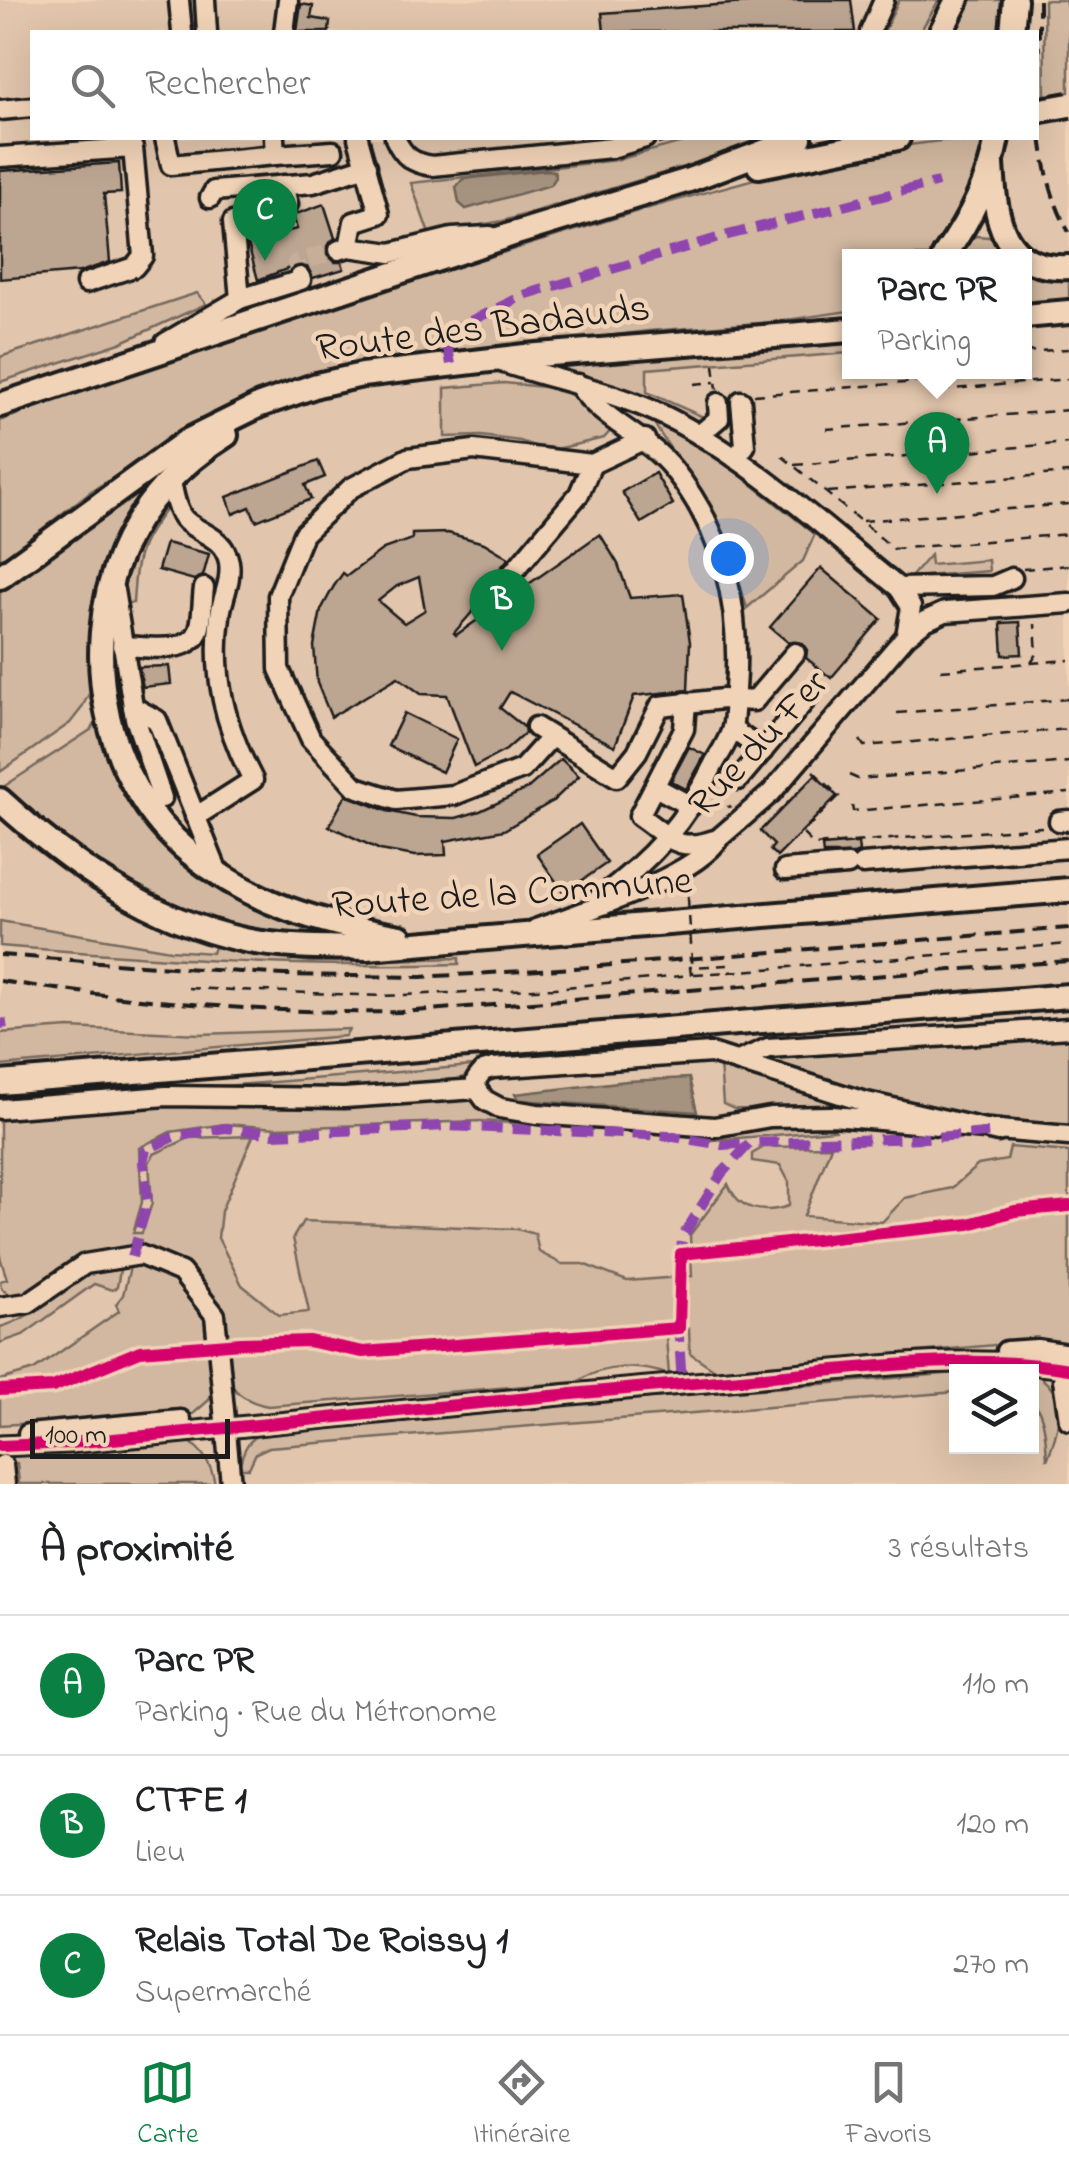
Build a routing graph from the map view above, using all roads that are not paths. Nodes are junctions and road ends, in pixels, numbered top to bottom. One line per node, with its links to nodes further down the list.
1 (179, 0): 7 (street)
2 (205, 0): 8 (street)
3 (288, 0): 9 (street)
4 (884, 0): 10 (street)
5 (957, 0): 11 (main road)
6 (1015, 0): 12 (main road)
7 (182, 30)
8 (207, 30)
9 (273, 30)
10 (871, 30)
11 (943, 30)
12 (1012, 30)
13 (1069, 105): 16 (main road, bridge)
14 (30, 108): 15 (street)
15 (0, 110)
16 (1039, 110)
17 (166, 140): 25 (street)
18 (359, 140): 28 (street)
19 (396, 140): 23 (street)
20 (795, 140): 30 (main road)
21 (888, 140): 30 (main road)
22 (997, 140): 29 (main road)
23 (651, 141)
24 (133, 143): 27 (street); 39 (street)
25 (274, 146): 26 (street)
26 (333, 151)
27 (0, 157)
28 (367, 164): 31 (street); 33 (street)
29 (992, 164): 34 (main road); 35 (main road)
30 (689, 180): 33 (main road)
31 (283, 186): 32 (street); 40 (street)
32 (210, 198)
33 (510, 235): 46 (main road)
34 (949, 249)
35 (1015, 249)
36 (1032, 260): 37 (main road)
37 (1069, 266)
38 (300, 277): 40 (street)
39 (86, 284)
40 (240, 298): 46 (street)
41 (1069, 312): 42 (main road)
42 (1032, 315)
43 (842, 323): 45 (main road)
44 (842, 331): 45 (main road, Route des Badauds)
45 (819, 332): 47 (main road, Route des Badauds)
46 (139, 359): 52 (main road)
47 (492, 360): 48 (street); 49 (main road, Route des Badauds)
48 (578, 384): 53 (street); 54 (street)
49 (283, 397): 57 (main road); 59 (main road, Route des Badauds)
50 (718, 401): 53 (street)
51 (742, 401): 55 (street)
52 (0, 405)
53 (699, 435): 55 (street)
54 (644, 439): 56 (street); 69 (street)
55 (735, 458): 62 (street)
56 (592, 464): 63 (street); 70 (street)
57 (170, 478): 60 (main road); 79 (street)
58 (1018, 573): 62 (street)
59 (0, 576)
60 (112, 579): 66 (street); 86 (main road)
61 (204, 588): 66 (street)
62 (899, 588): 65 (street)
63 (499, 589)
64 (1069, 604): 65 (street, Rue du Fer)
65 (906, 636): 83 (street, Rue du Fer)
66 (122, 646): 71 (street)
67 (795, 653): 69 (street)
68 (809, 696): 73 (street)
69 (734, 700): 70 (street); 72 (street)
70 (686, 702): 75 (street)
71 (133, 706): 76 (street); 79 (street)
72 (732, 730): 73 (street); 78 (street)
73 (763, 751): 74 (street)
74 (738, 780)
75 (656, 788): 78 (street); 82 (street)
76 (162, 798)
77 (0, 800): 81 (main road, Route de la Commune)
78 (691, 806): 82 (street)
79 (195, 816): 86 (street)
80 (0, 817): 81 (street)
81 (30, 827): 90 (main road, Route de la Commune)
82 (668, 836): 83 (street); 88 (street)
83 (719, 838): 88 (street, Rue du Fer)
84 (1069, 848): 85 (street)
85 (785, 870)
86 (219, 875): 90 (main road)
87 (1069, 890): 89 (main road, Route de la Commune)
88 (578, 913): 89 (street, Rue du Fer)
89 (517, 936): 90 (main road, Route de la Commune)
90 (433, 942)
91 (1069, 996): 94 (main road)
92 (1069, 1028): 93 (street)
93 (738, 1061): 95 (street); 97 (street)
94 (0, 1084)
95 (477, 1089): 96 (street); 97 (street)
96 (0, 1109)
97 (998, 1132): 98 (street)
98 (1069, 1136)
99 (0, 1307): 105 (street)
100 (1019, 1360): 101 (street); 102 (street); 103 (street)
101 (1068, 1361): 102 (street); 103 (street)
102 (911, 1365): 105 (street)
103 (1064, 1391): 104 (street)
104 (1069, 1420)
105 (226, 1421): 106 (street); 107 (street); 108 (street)
106 (0, 1436)
107 (2, 1472)
108 (231, 1484)

